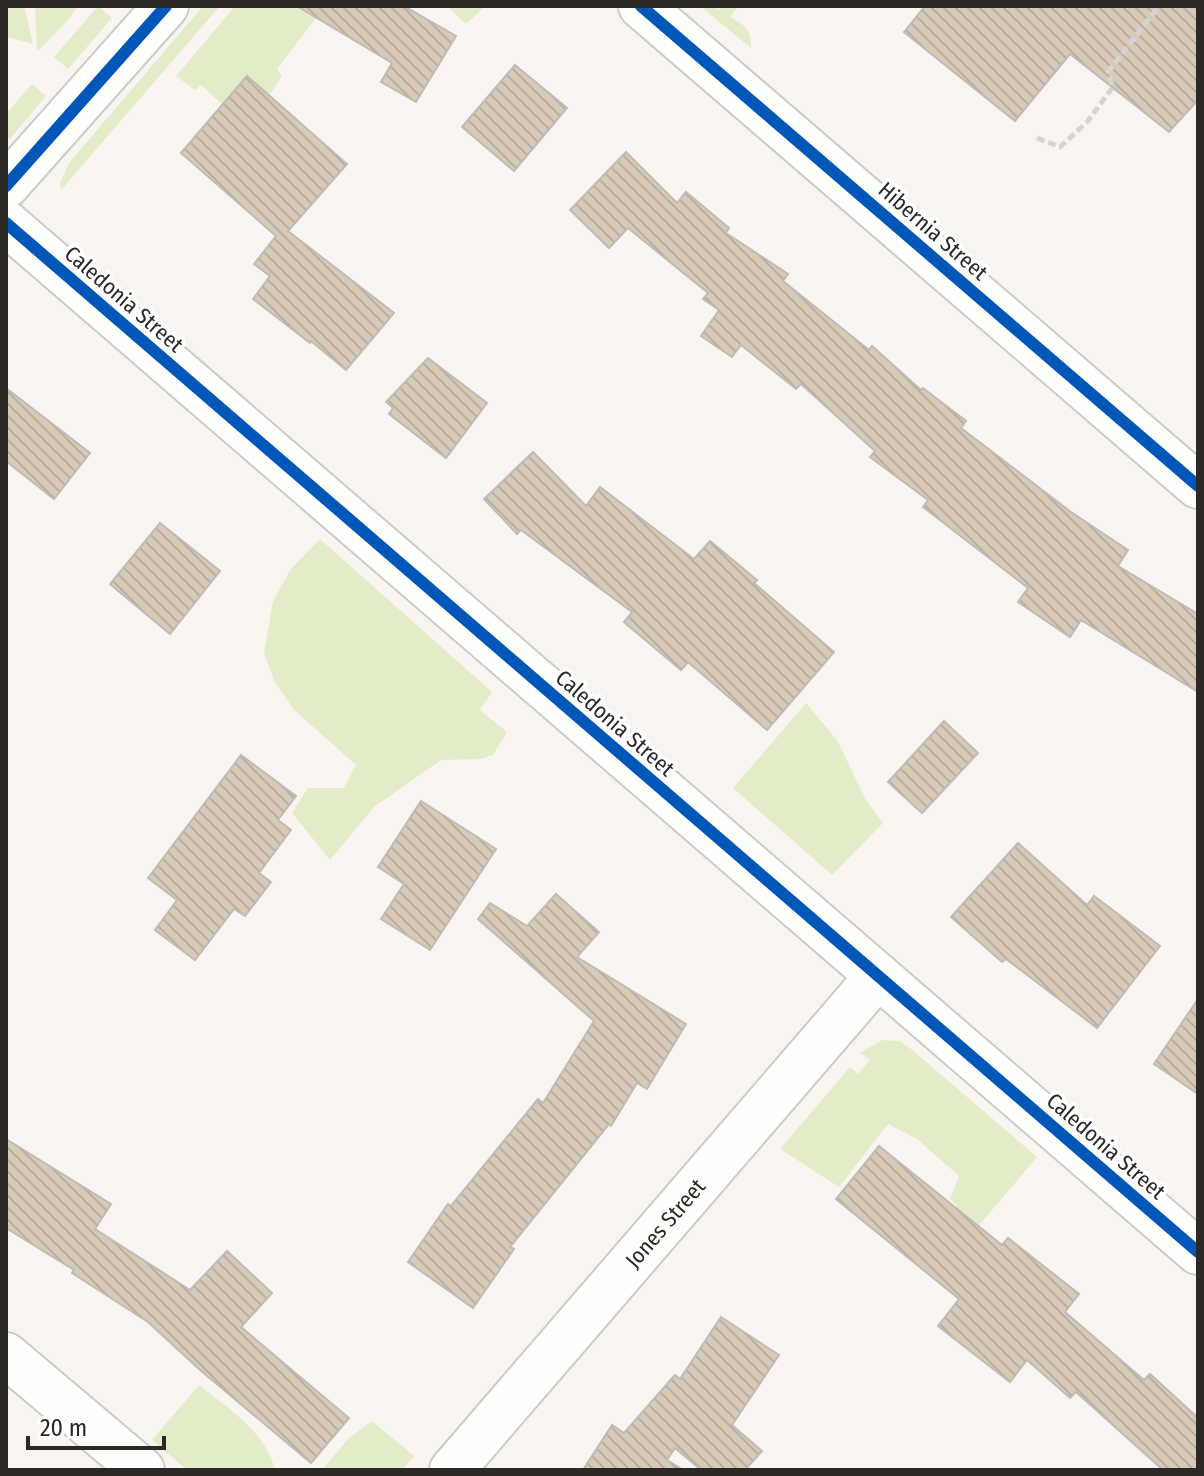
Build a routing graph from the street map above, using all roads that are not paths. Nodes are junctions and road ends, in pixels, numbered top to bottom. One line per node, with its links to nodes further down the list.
1 (166, 6): 3 (street)
2 (641, 6): 5 (street, Hibernia Street)
3 (6, 186)
4 (6, 223): 6 (street, Caledonia Street)
5 (1198, 486)
6 (878, 976): 7 (street, Caledonia Street); 10 (street, Jones Street)
7 (1198, 1252)
8 (6, 1355): 9 (street)
9 (142, 1470)
10 (452, 1470)

